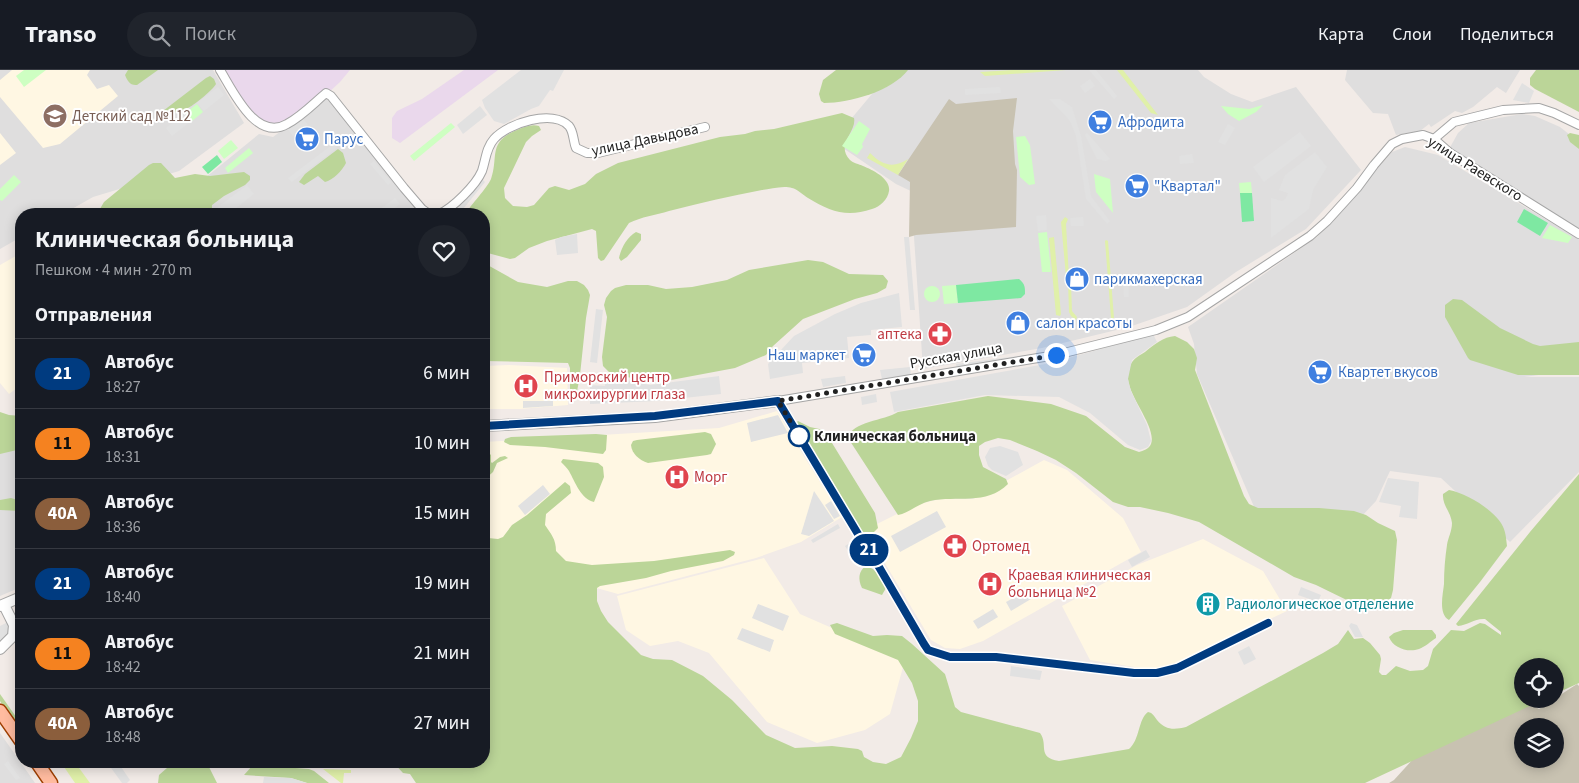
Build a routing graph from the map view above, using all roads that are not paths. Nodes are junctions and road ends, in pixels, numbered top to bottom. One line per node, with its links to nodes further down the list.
1 (220, 70): 6 (street)
2 (1579, 125): 4 (street)
3 (706, 126): 7 (street, улица Давыдова)
4 (1434, 139): 5 (street, улица Раевского); 8 (street, улица Раевского)
5 (1374, 165): 9 (street, Русская улица)
6 (421, 208)
7 (449, 208)
8 (1579, 234)
9 (778, 401): 10 (street, Русская улица); 11 (street)
10 (490, 426)
11 (814, 460)
12 (15, 600): 13 (street)
13 (2, 606): 14 (street)
14 (0, 649)
15 (0, 711): 16 (main road)
16 (15, 732)
17 (41, 768): 18 (main road)
18 (51, 783)

